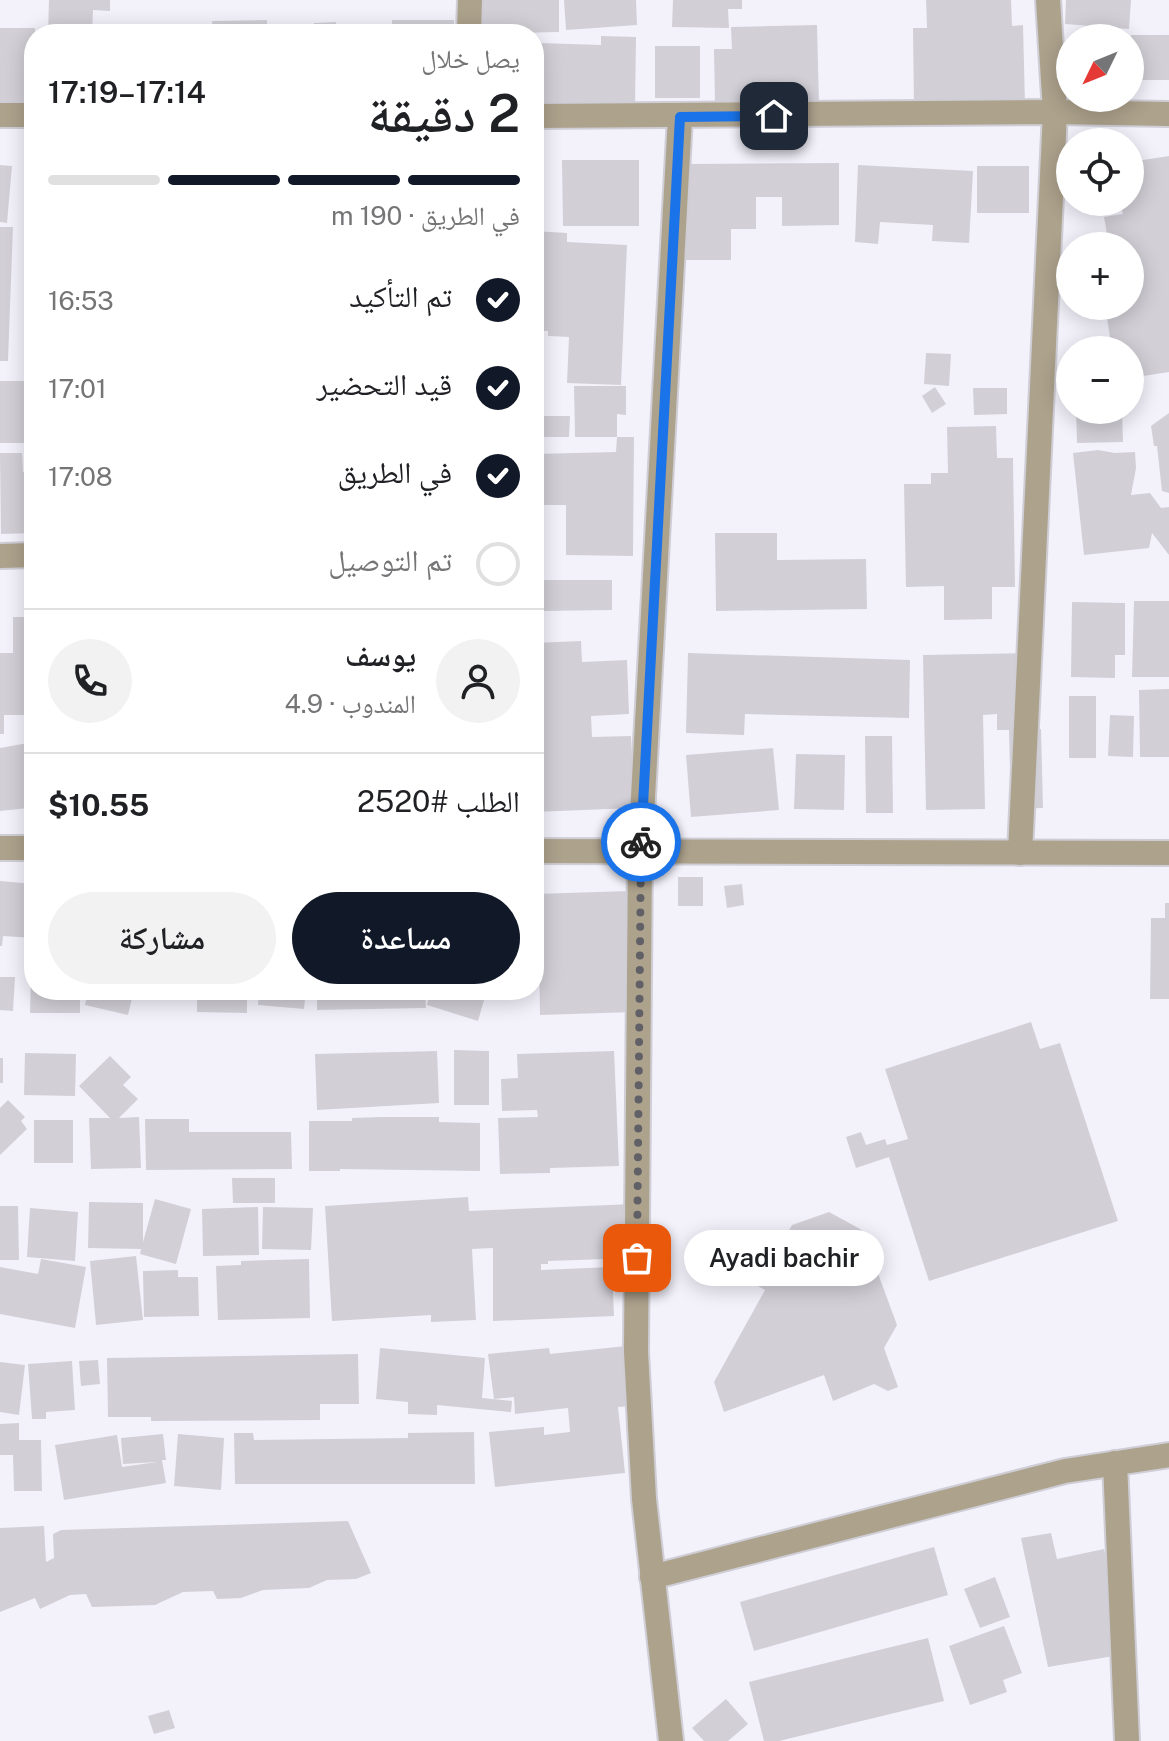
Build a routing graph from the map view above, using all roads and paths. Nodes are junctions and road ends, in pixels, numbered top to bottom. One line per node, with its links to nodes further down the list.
1 (470, 0): 3 (street)
2 (1048, 0): 4 (street)
3 (469, 24)
4 (1055, 112): 5 (street); 9 (street); 16 (street)
5 (1169, 114)
6 (0, 115): 7 (street)
7 (24, 115)
8 (544, 116): 9 (street)
9 (680, 117): 15 (street)
10 (24, 555): 11 (street)
11 (0, 556)
12 (0, 848): 13 (street)
13 (24, 848)
14 (544, 851): 15 (street)
15 (640, 852): 16 (street); 20 (street)
16 (1020, 853): 17 (street)
17 (1169, 853)
18 (1169, 1455): 19 (street)
19 (1115, 1463): 20 (street); 22 (street)
20 (652, 1577): 21 (street)
21 (671, 1741)
22 (1127, 1741)

